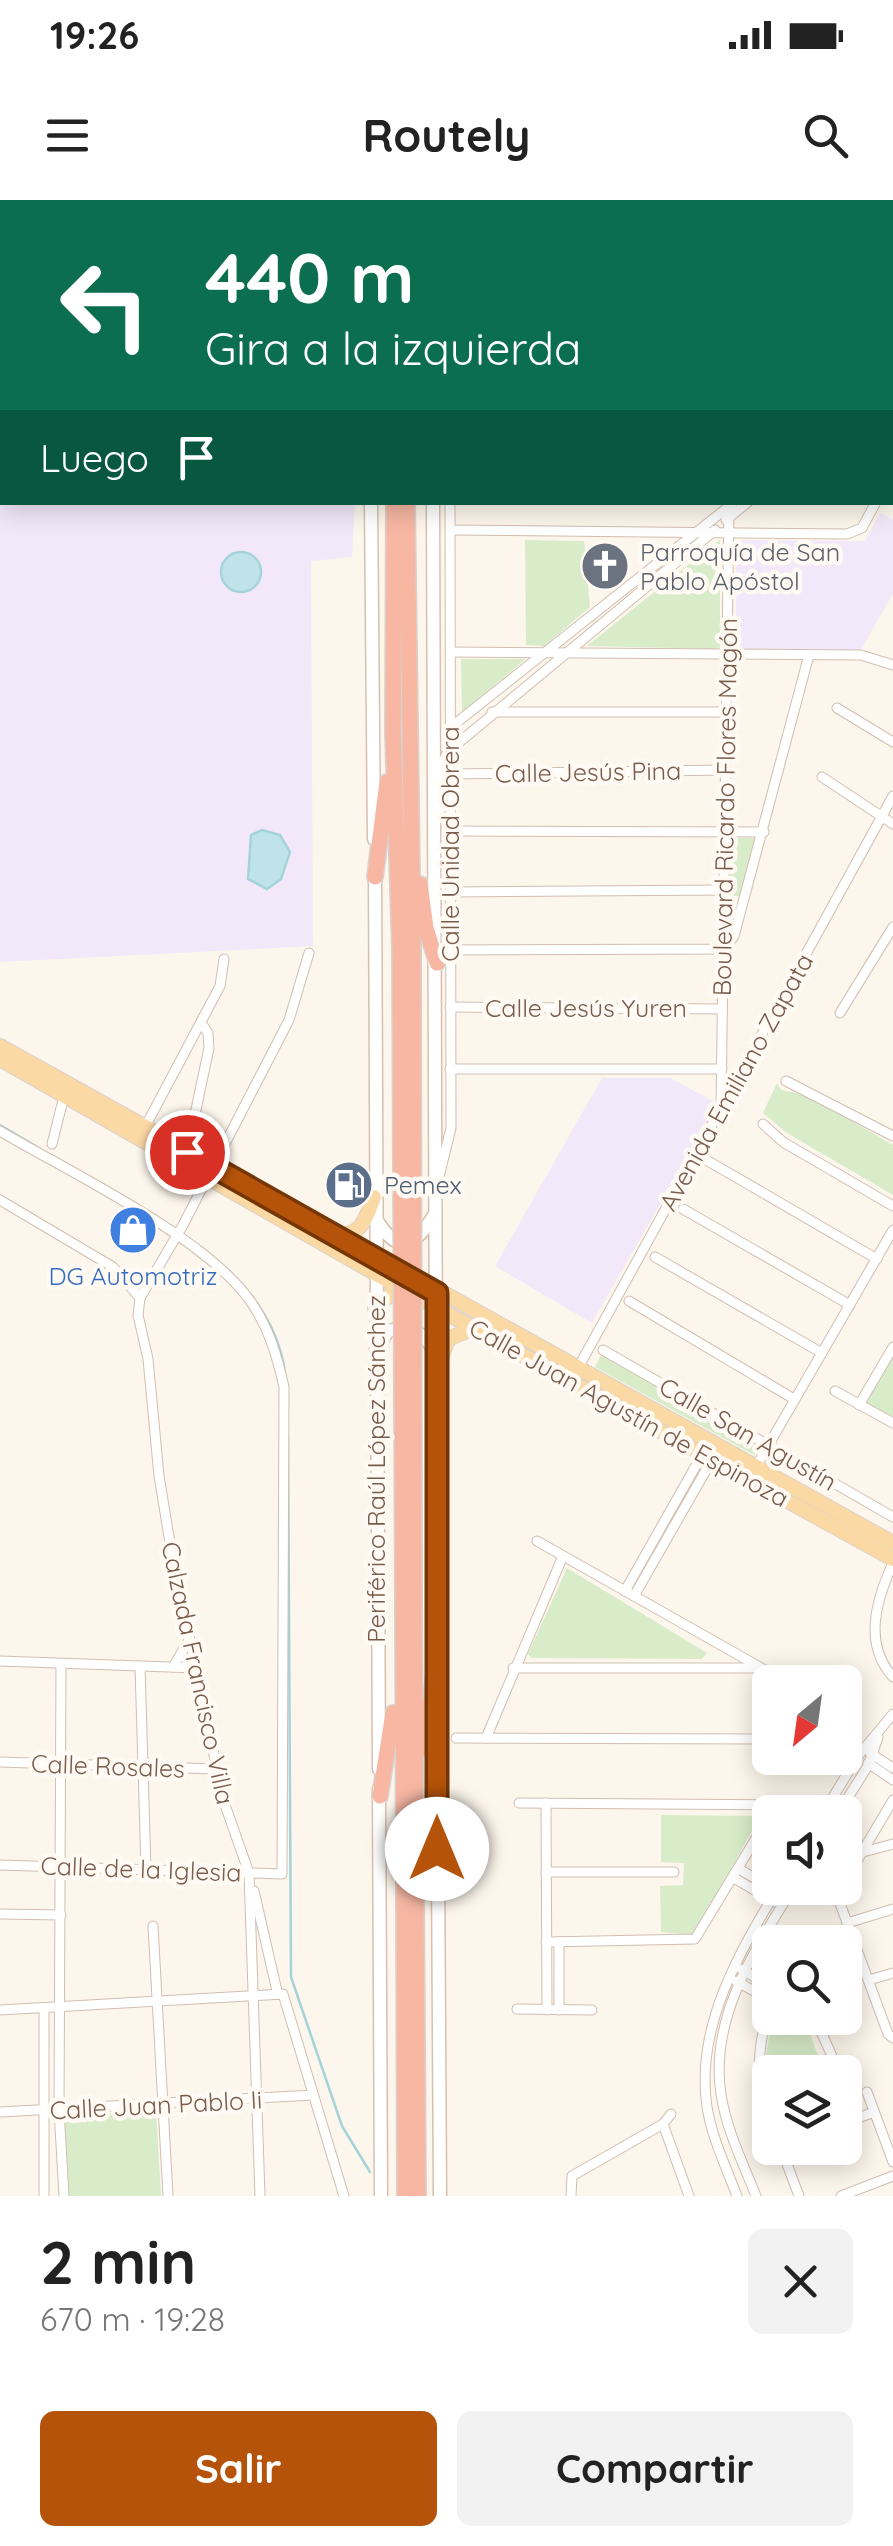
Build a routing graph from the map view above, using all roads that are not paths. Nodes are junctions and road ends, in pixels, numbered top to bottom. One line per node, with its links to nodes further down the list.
1 (371, 505): 36 (main road)
2 (394, 505): 22 (highway, Periférico Raúl López Sánchez)
3 (407, 505): 29 (highway, Periférico Raúl López Sánchez)
4 (432, 505): 31 (main road)
5 (450, 505): 8 (street, Calle Unidad Obrera)
6 (874, 505): 11 (street)
7 (730, 507): 9 (street); 10 (street); 11 (street, Boulevard Ricardo Flores Magón)
8 (450, 530): 9 (street); 12 (street, Calle Unidad Obrera)
9 (698, 531): 10 (street); 13 (street)
10 (714, 531): 11 (street); 14 (street)
11 (729, 531): 15 (street, Boulevard Ricardo Flores Magón)
12 (450, 652): 13 (street); 21 (street, Calle Unidad Obrera)
13 (544, 653): 14 (street); 21 (street)
14 (562, 653): 15 (street); 19 (street)
15 (726, 653): 16 (street); 20 (street, Boulevard Ricardo Flores Magón)
16 (809, 655): 17 (street); 35 (street)
17 (893, 665)
18 (837, 708): 23 (street)
19 (492, 712): 20 (street); 24 (street)
20 (727, 712): 25 (street, Boulevard Ricardo Flores Magón)
21 (452, 726): 24 (street, Calle Unidad Obrera)
22 (394, 734): 36 (highway); 41 (highway, Periférico Raúl López Sánchez)
23 (893, 742)
24 (451, 749): 26 (street, Calle Unidad Obrera); 31 (main road)
25 (724, 770): 26 (street, Calle Jesús Pina); 34 (street, Boulevard Ricardo Flores Magón)
26 (451, 774): 33 (street, Calle Unidad Obrera)
27 (822, 777): 30 (street)
28 (893, 796): 30 (street, Avenida Emiliano Zapata)
29 (410, 803): 41 (highway, Periférico Raúl López Sánchez); 45 (highway)
30 (882, 817): 32 (street); 56 (street, Avenida Emiliano Zapata)
31 (434, 823): 45 (main road)
32 (893, 824)
33 (451, 831): 34 (street); 38 (street, Calle Unidad Obrera)
34 (724, 832): 35 (street); 37 (street, Boulevard Ricardo Flores Magón)
35 (764, 832): 40 (street)
36 (375, 877): 66 (main road)
37 (725, 890): 38 (street); 40 (street, Boulevard Ricardo Flores Magón)
38 (451, 892): 42 (street, Calle Unidad Obrera)
39 (893, 927): 48 (street)
40 (725, 949): 42 (street); 47 (street, Boulevard Ricardo Flores Magón)
41 (406, 950): 107 (highway, Periférico Raúl López Sánchez, bridge)
42 (450, 950): 46 (street, Calle Unidad Obrera)
43 (309, 954): 64 (street)
44 (224, 959): 49 (street)
45 (437, 963): 65 (main road)
46 (450, 1007): 47 (street, Calle Jesús Yuren); 52 (street, Calle Unidad Obrera)
47 (722, 1009): 53 (street, Boulevard Ricardo Flores Magón)
48 (840, 1013)
49 (202, 1024): 59 (street); 62 (street)
50 (0, 1046): 55 (main road, Calle Juan Agustín de Espinoza)
51 (0, 1059): 55 (main road, Calle Juan Agustín de Espinoza)
52 (450, 1068): 53 (street); 65 (street, Calle Unidad Obrera)
53 (722, 1069): 56 (street, Boulevard Ricardo Flores Magón)
54 (786, 1081): 60 (street)
55 (66, 1090): 59 (main road, Calle Juan Agustín de Espinoza); 61 (street)
56 (721, 1112): 90 (street, Avenida Emiliano Zapata)
57 (763, 1124): 68 (street)
58 (0, 1130): 73 (street)
59 (142, 1133): 62 (main road, Calle Juan Agustín de Espinoza)
60 (893, 1136)
61 (52, 1144)
62 (186, 1158): 64 (main road, Calle Juan Agustín de Espinoza)
63 (708, 1161): 76 (street)
64 (210, 1171): 73 (street); 74 (main road, Calle Juan Agustín de Espinoza); 77 (main road, Calle Juan Agustín de Espinoza)
65 (437, 1184): 70 (main road)
66 (374, 1197): 71 (main road); 74 (main road)
67 (0, 1200): 79 (street)
68 (893, 1206)
69 (683, 1209): 82 (street)
70 (437, 1212): 71 (main road); 80 (main road)
71 (374, 1217): 77 (main road)
72 (893, 1230): 76 (street)
73 (180, 1232): 79 (street); 147 (street, Calle de la Iglesia)
74 (336, 1235): 77 (main road, Calle Juan Agustín de Espinoza)
75 (655, 1257): 89 (street)
76 (876, 1259): 82 (street)
77 (374, 1264): 78 (main road, Calle Juan Agustín de Espinoza); 80 (main road, Calle Juan Agustín de Espinoza); 83 (main road)
78 (400, 1287): 80 (main road, Calle Juan Agustín de Espinoza); 83 (main road)
79 (140, 1298): 108 (street, Calzada Francisco Villa)
80 (437, 1300): 84 (main road, Calle Juan Agustín de Espinoza); 88 (main road); 90 (main road, Calle Juan Agustín de Espinoza)
81 (630, 1301): 95 (street)
82 (850, 1305): 89 (street)
83 (375, 1308): 87 (main road)
84 (474, 1328): 91 (main road); 92 (main road, Calle Juan Agustín de Espinoza)
85 (893, 1347): 96 (street)
86 (603, 1350): 98 (street, Calle San Agustín)
87 (375, 1351): 88 (main road); 135 (main road)
88 (437, 1353): 91 (main road)
89 (822, 1354): 95 (street)
90 (578, 1368): 92 (main road); 94 (main road); 100 (main road, Calle Juan Agustín de Espinoza)
91 (437, 1370): 109 (main road)
92 (554, 1372): 94 (main road, Calle Juan Agustín de Espinoza)
93 (835, 1391): 96 (street)
94 (591, 1392): 99 (main road, Calle Juan Agustín de Espinoza)
95 (794, 1399): 98 (street)
96 (859, 1405): 97 (street)
97 (893, 1423)
98 (768, 1445): 100 (street); 101 (street, Calle San Agustín)
99 (708, 1456): 105 (main road, Calle Juan Agustín de Espinoza); 106 (street)
100 (756, 1465): 103 (main road, Calle Juan Agustín de Espinoza)
101 (893, 1518)
102 (537, 1541): 104 (street)
103 (893, 1543)
104 (563, 1556): 106 (street); 117 (street)
105 (893, 1561): 119 (street)
106 (629, 1594): 113 (street)
107 (409, 1603): 112 (highway, Periférico Raúl López Sánchez); 139 (highway, Periférico Raúl López Sánchez)
108 (190, 1638): 115 (street); 116 (street, Calzada Francisco Villa)
109 (436, 1657): 139 (highway); 203 (main road)
110 (0, 1661): 111 (street)
111 (61, 1664): 114 (street); 129 (street)
112 (400, 1664): 135 (highway); 201 (highway, Periférico Raúl López Sánchez)
113 (755, 1665)
114 (140, 1666): 115 (street); 130 (street)
115 (174, 1668): 116 (street)
116 (197, 1668): 132 (street, Calzada Francisco Villa)
117 (513, 1668): 118 (street); 123 (street)
118 (752, 1668)
119 (893, 1678)
120 (893, 1714): 121 (street)
121 (878, 1734): 125 (street); 127 (street)
122 (456, 1738): 123 (street)
123 (486, 1738): 124 (street)
124 (752, 1739)
125 (862, 1751)
126 (862, 1753): 127 (street)
127 (872, 1759): 131 (street); 133 (street); 134 (street)
128 (0, 1762): 129 (street, Calle Rosales)
129 (62, 1764): 130 (street, Calle Rosales); 145 (street)
130 (143, 1766): 132 (street, Calle Rosales); 146 (street)
131 (893, 1768)
132 (216, 1769): 147 (street, Calzada Francisco Villa)
133 (893, 1780)
134 (850, 1795)
135 (380, 1796): 200 (main road)
136 (893, 1800): 143 (street)
137 (520, 1802): 138 (street)
138 (546, 1803): 140 (street); 148 (street)
139 (415, 1807): 202 (highway, Periférico Raúl López Sánchez)
140 (752, 1810)
141 (893, 1844): 143 (street)
142 (752, 1846): 150 (street)
143 (863, 1852)
144 (0, 1864): 145 (street, Calle de la Iglesia)
145 (63, 1866): 146 (street, Calle de la Iglesia); 157 (street)
146 (146, 1869): 147 (street, Calle de la Iglesia)
147 (250, 1872): 170 (street); 171 (street, Calzada Francisco Villa)
148 (546, 1872): 149 (street); 160 (street)
149 (674, 1872)
150 (736, 1873): 151 (street); 161 (street)
151 (752, 1880)
152 (765, 1905): 162 (street)
153 (782, 1905): 163 (street)
154 (841, 1905): 158 (street)
155 (893, 1909): 158 (street)
156 (0, 1914): 157 (street)
157 (61, 1915): 173 (street)
158 (847, 1923): 167 (street)
159 (153, 1926): 172 (street)
160 (546, 1942): 161 (street); 177 (street)
161 (559, 1942): 177 (street)
162 (734, 1966): 163 (street); 166 (street)
163 (744, 1972): 165 (street); 168 (street)
164 (893, 1974): 167 (street)
165 (752, 1976)
166 (729, 1977): 168 (street); 206 (street)
167 (869, 1980): 179 (street)
168 (739, 1983): 169 (street); 207 (street)
169 (752, 1990)
170 (276, 1991): 171 (street); 181 (street)
171 (251, 1998): 172 (street); 182 (street, Calzada Francisco Villa)
172 (159, 2003): 173 (street); 183 (street)
173 (62, 2007): 174 (street); 184 (street)
174 (44, 2008): 175 (street); 185 (street)
175 (0, 2010)
176 (517, 2010): 177 (street)
177 (553, 2010): 178 (street)
178 (592, 2010)
179 (893, 2038)
180 (866, 2092): 187 (street)
181 (312, 2096): 182 (street, Calle Juan Pablo Ii); 199 (street)
182 (255, 2099): 183 (street, Calle Juan Pablo Ii); 198 (street, Calzada Francisco Villa)
183 (164, 2102): 184 (street, Calle Juan Pablo Ii); 197 (street)
184 (60, 2110): 185 (street, Calle Juan Pablo Ii); 196 (street)
185 (43, 2111): 186 (street, Calle Juan Pablo Ii); 195 (street)
186 (0, 2112)
187 (874, 2112): 189 (street); 191 (street)
188 (671, 2114): 190 (street)
189 (862, 2117)
190 (663, 2124): 194 (street); 204 (street)
191 (893, 2162)
192 (788, 2165): 208 (street)
193 (893, 2176): 209 (street)
194 (688, 2193): 205 (street)
195 (44, 2196)
196 (64, 2196)
197 (168, 2196)
198 (260, 2196)
199 (344, 2196)
200 (381, 2196)
201 (405, 2196)
202 (418, 2196)
203 (440, 2196)
204 (571, 2196)
205 (676, 2196)
206 (737, 2196)
207 (756, 2196)
208 (799, 2196)
209 (841, 2196)

